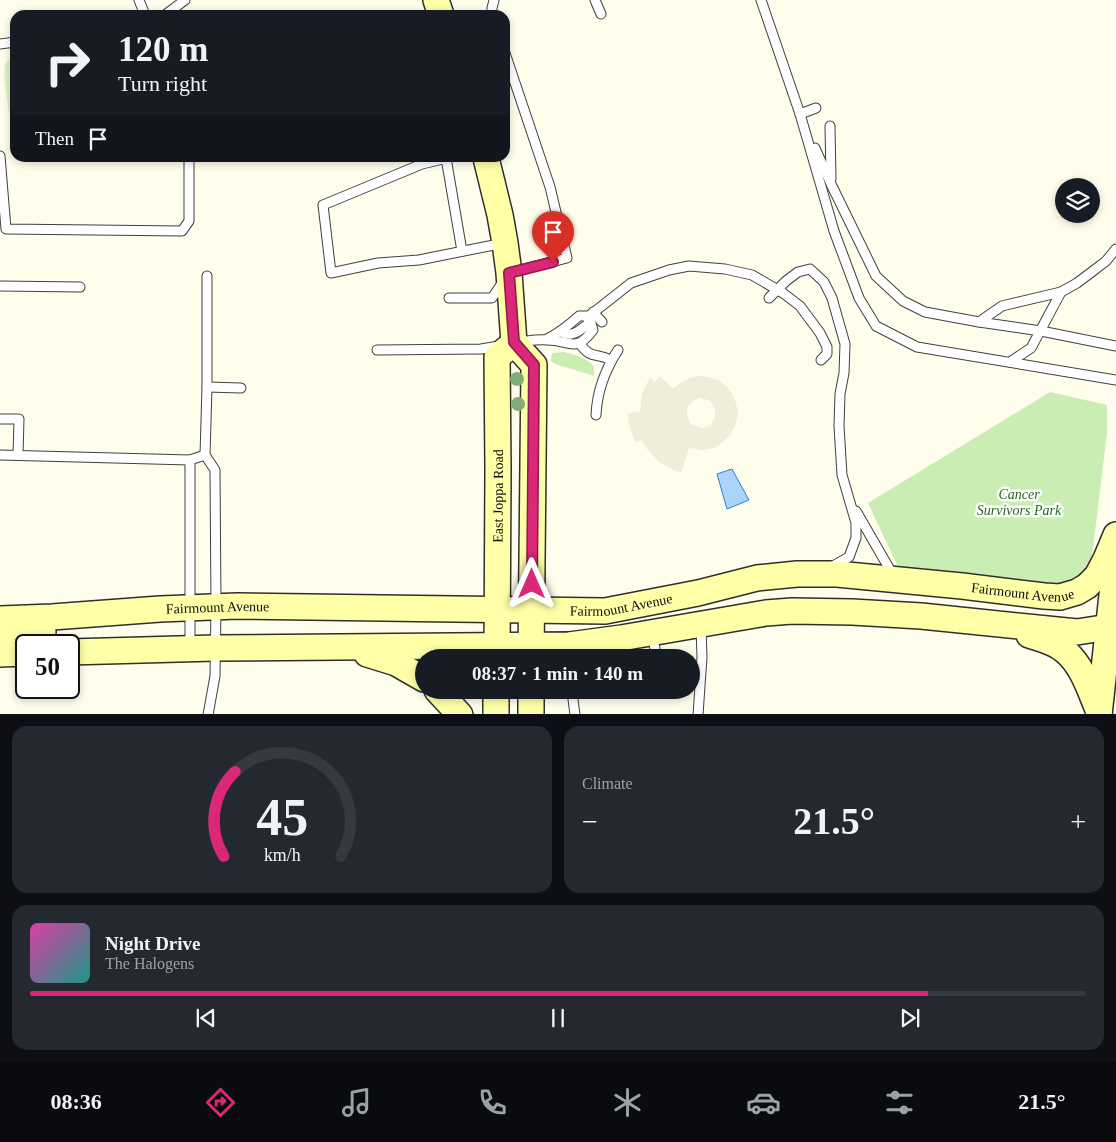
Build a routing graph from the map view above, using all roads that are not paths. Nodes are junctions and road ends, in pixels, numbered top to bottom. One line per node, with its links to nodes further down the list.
1 (185, 0): 4 (lane)
2 (761, 0): 8 (lane)
3 (596, 3): 5 (lane)
4 (172, 10)
5 (600, 14)
6 (510, 67): 19 (lane)
7 (816, 108): 8 (lane)
8 (800, 114): 15 (lane); 38 (lane)
9 (830, 126): 15 (lane)
10 (0, 156): 11 (lane)
11 (189, 162)
12 (430, 162): 18 (lane)
13 (447, 162): 18 (lane)
14 (487, 162): 16 (main road)
15 (831, 184): 28 (lane)
16 (505, 243): 18 (lane); 19 (main road)
17 (1116, 249): 23 (lane)
18 (462, 251)
19 (509, 273): 24 (lane); 31 (main road)
20 (207, 276): 40 (lane)
21 (0, 286): 22 (lane)
22 (80, 287)
23 (1061, 292): 28 (lane); 29 (lane)
24 (449, 298)
25 (769, 298): 48 (lane)
26 (591, 314): 27 (lane); 30 (lane); 32 (lane); 37 (lane)
27 (602, 322)
28 (979, 322): 29 (lane)
29 (1041, 331): 33 (lane); 38 (lane)
30 (548, 340): 31 (lane); 32 (lane)
31 (514, 342): 34 (lane); 55 (main road, East Joppa Road); 56 (main road)
32 (580, 344): 36 (lane)
33 (1116, 346)
34 (377, 350)
35 (618, 350): 36 (lane)
36 (611, 360): 42 (lane)
37 (821, 360)
38 (1010, 362): 39 (lane)
39 (1116, 380)
40 (207, 387): 41 (lane); 46 (lane)
41 (241, 388)
42 (596, 415)
43 (0, 419): 45 (lane)
44 (0, 454): 45 (lane)
45 (18, 455): 47 (lane)
46 (205, 455): 47 (lane); 53 (lane)
47 (190, 460): 54 (lane)
48 (848, 498): 51 (lane); 52 (lane)
49 (1116, 535): 52 (main road, Fairmount Avenue)
50 (1116, 558): 61 (main road)
51 (797, 574): 52 (main road, Fairmount Avenue); 56 (main road, Fairmount Avenue)
52 (896, 580)
53 (216, 606): 54 (main road, Fairmount Avenue); 55 (main road, Fairmount Avenue); 66 (lane)
54 (189, 608): 57 (main road, Fairmount Avenue); 65 (lane)
55 (497, 609): 56 (main road, Fairmount Avenue); 68 (main road, East Joppa Road)
56 (532, 610): 69 (main road)
57 (115, 612): 58 (main road, Fairmount Avenue); 63 (main road)
58 (0, 619)
59 (701, 624): 60 (main road); 62 (main road); 85 (lane)
60 (1003, 624): 61 (main road); 86 (main road)
61 (1112, 625): 86 (main road)
62 (652, 633): 70 (main road); 71 (lane)
63 (0, 637)
64 (307, 647): 66 (main road); 67 (main road); 75 (main road)
65 (190, 648): 66 (main road); 72 (main road)
66 (215, 648): 80 (lane)
67 (415, 649)
68 (497, 649)
69 (531, 649)
70 (547, 649)
71 (655, 649)
72 (80, 652)
73 (15, 653): 74 (main road)
74 (0, 654)
75 (415, 674)
76 (446, 699): 81 (main road)
77 (496, 699): 82 (main road)
78 (531, 699): 83 (main road)
79 (573, 699): 84 (lane)
80 (208, 714)
81 (460, 714)
82 (496, 714)
83 (531, 714)
84 (574, 714)
85 (698, 714)
86 (1100, 714)

